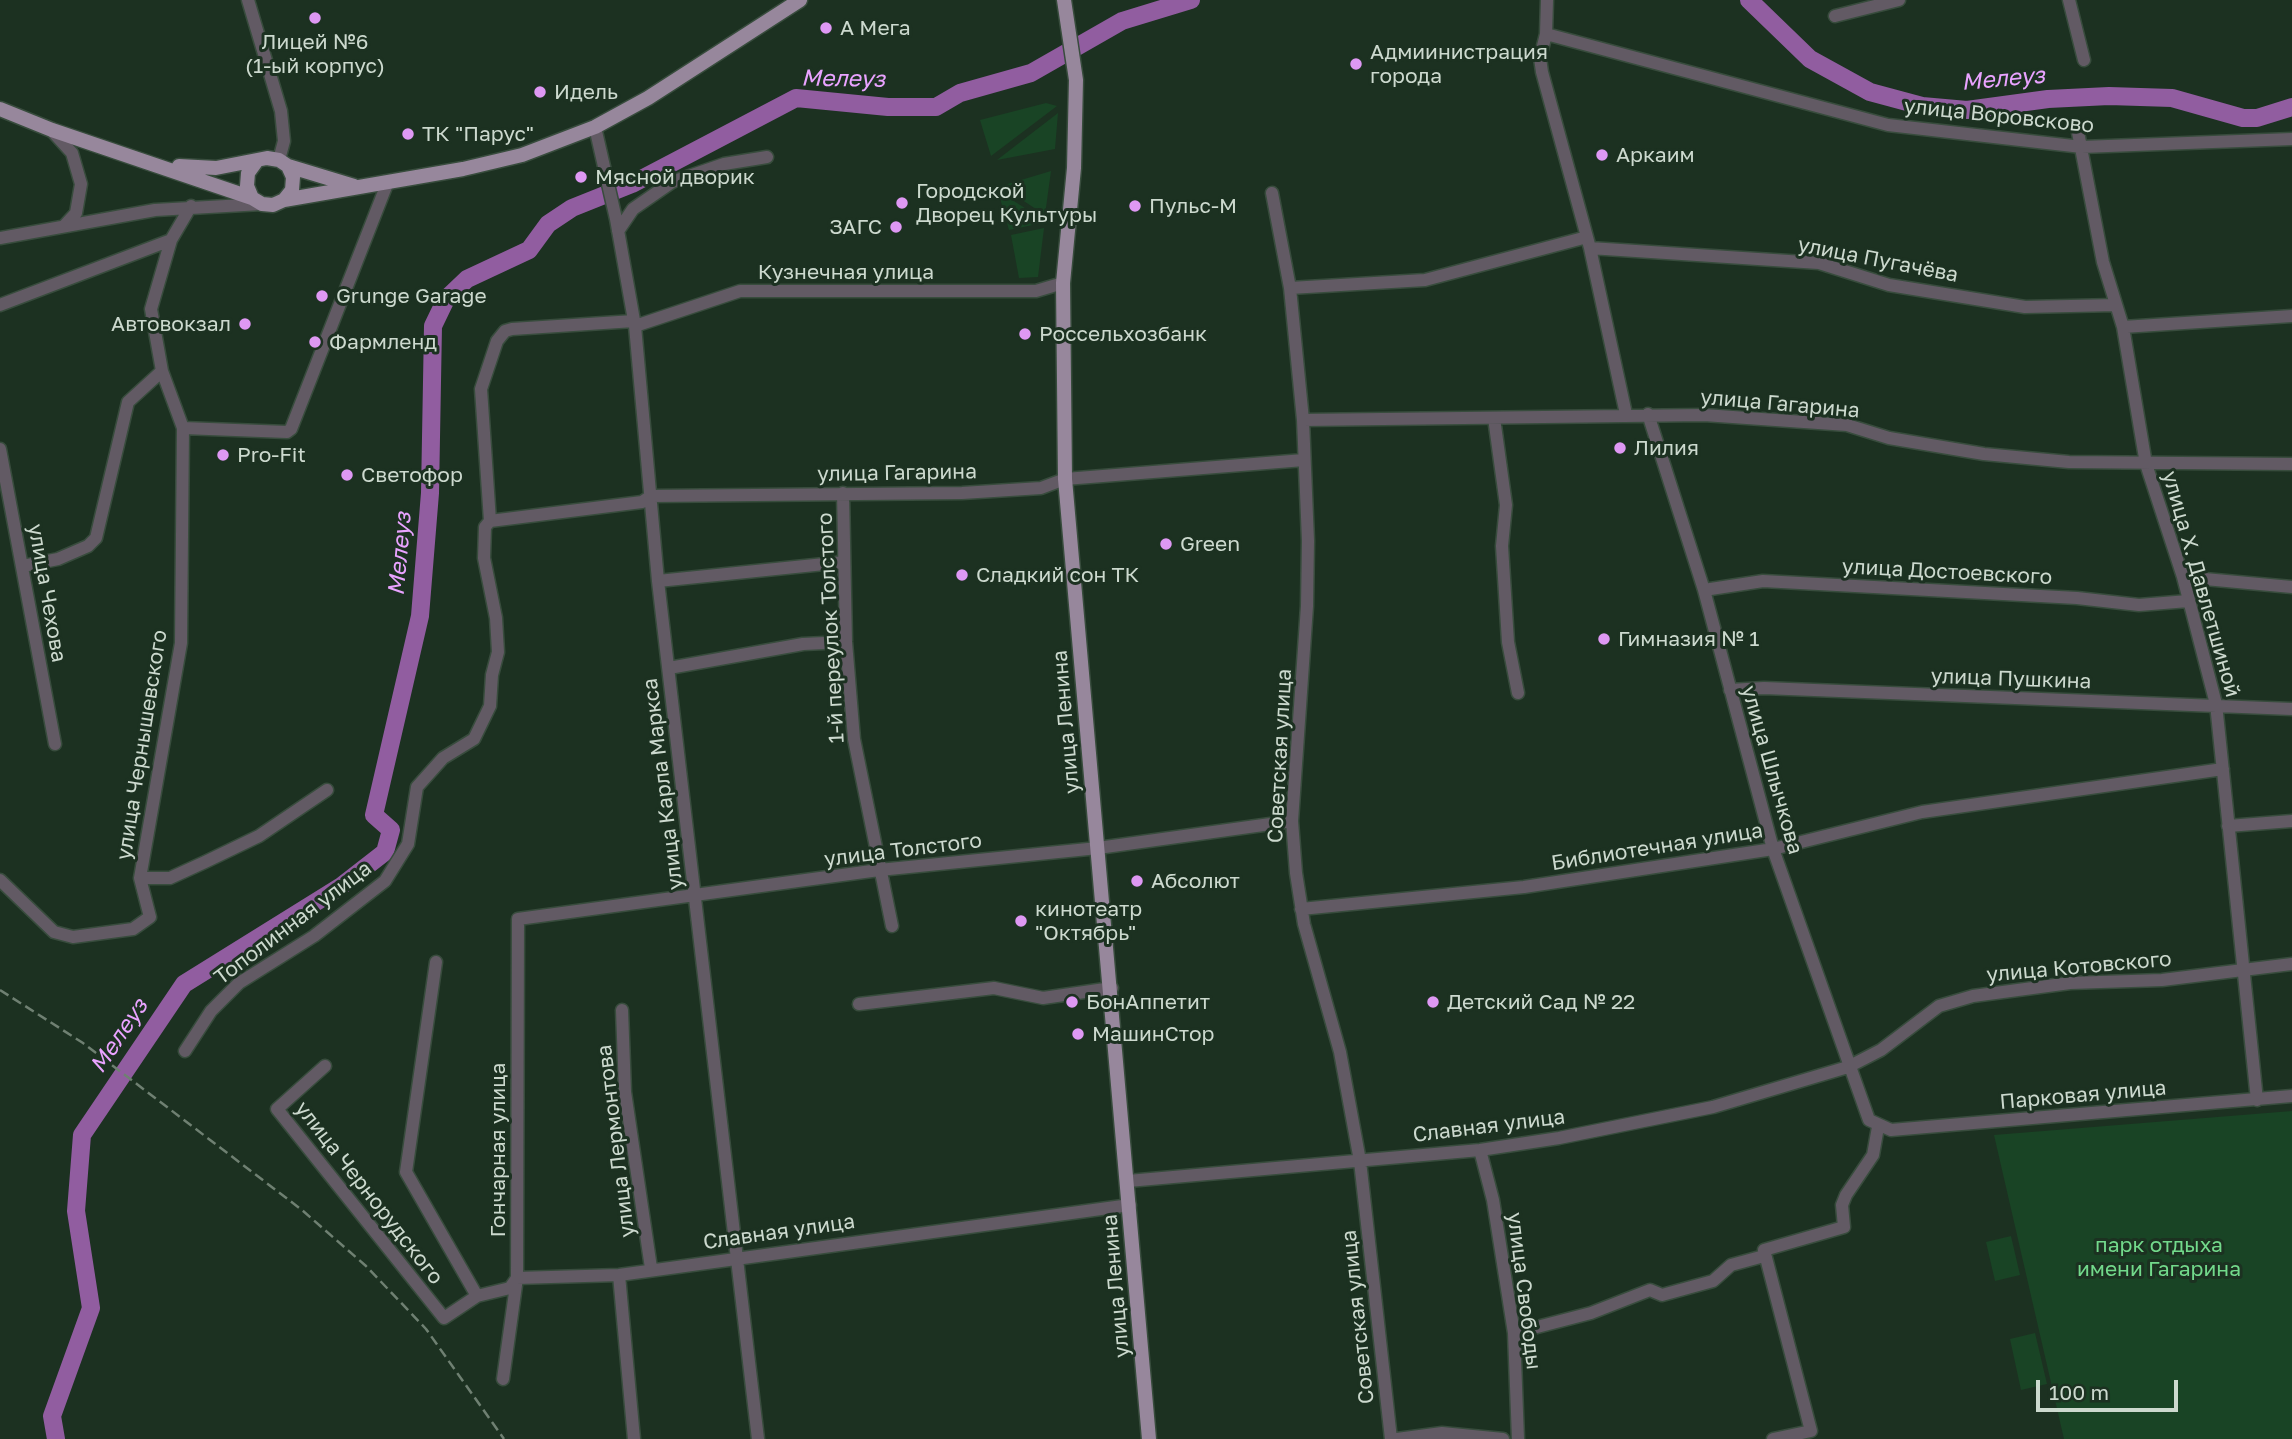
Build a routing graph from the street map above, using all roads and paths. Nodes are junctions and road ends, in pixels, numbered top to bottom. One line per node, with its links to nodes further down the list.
1 (248, 0): 18 (street)
2 (800, 0): 11 (main road)
3 (1064, 0): 31 (main road, улица Ленина)
4 (1547, 0): 8 (street)
5 (1899, 0): 7 (street)
6 (2069, 0): 9 (street)
7 (1835, 16)
8 (1546, 34): 15 (street, улица Воровсково); 30 (street)
9 (2084, 60)
10 (0, 109): 13 (main road)
11 (595, 127): 20 (main road); 26 (street, улица Карла Маркса)
12 (2077, 127): 15 (street, улица Х. Давлетшиной)
13 (52, 130): 19 (main road); 27 (street)
14 (2292, 139): 15 (street, улица Воровсково)
15 (2082, 146): 34 (street, улица Х. Давлетшиной)
16 (767, 157): 26 (street)
17 (256, 162): 18 (main road); 19 (main road); 24 (main road)
18 (283, 163): 21 (main road); 23 (main road)
19 (164, 166): 24 (main road)
20 (387, 184): 21 (main road); 44 (street)
21 (359, 188): 23 (main road)
22 (1272, 193): 32 (street, Советская улица)
23 (284, 200): 24 (main road)
24 (257, 201): 25 (street)
25 (191, 206): 27 (street); 29 (street, улица Чернышевского)
26 (617, 225): 36 (street, улица Карла Маркса)
27 (64, 226): 28 (street)
28 (0, 238)
29 (171, 240): 33 (street); 39 (street, улица Чернышевского)
30 (1589, 243): 32 (street, улица Пугачёва); 34 (street, улица Пугачёва); 40 (street)
31 (1063, 283): 36 (street, Кузнечная улица); 49 (main road, улица Ленина)
32 (1290, 288): 43 (street, Советская улица)
33 (0, 305)
34 (2116, 305): 37 (street, улица Х. Давлетшиной)
35 (2292, 316): 37 (street)
36 (634, 323): 38 (street, Кузнечная улица); 51 (street, улица Карла Маркса)
37 (2123, 327): 47 (street, улица Х. Давлетшиной)
38 (512, 329): 52 (street, Тополинная улица)
39 (162, 372): 44 (street, улица Чернышевского); 54 (street)
40 (1626, 414): 41 (street, улица Гагарина); 42 (street, улица Гагарина)
41 (1648, 414): 47 (street, улица Гагарина); 58 (street, улица Шлычкова)
42 (1494, 418): 43 (street, улица Гагарина); 63 (street)
43 (1303, 419): 46 (street, Советская улица)
44 (183, 428): 75 (street, улица Чернышевского)
45 (0, 449): 54 (street, улица Чехова)
46 (1304, 460): 49 (street, улица Гагарина); 69 (street, Советская улица)
47 (2146, 464): 48 (street, улица Гагарина); 55 (street, улица Х. Давлетшиной)
48 (2292, 464)
49 (1065, 479): 50 (street, улица Гагарина); 72 (main road, улица Ленина)
50 (843, 493): 51 (street, улица Гагарина); 53 (street, 1-й переулок Толстого)
51 (651, 496): 52 (street, улица Гагарина); 56 (street, улица Карла Маркса)
52 (490, 521): 87 (street, Тополинная улица)
53 (844, 562): 56 (street); 60 (street, 1-й переулок Толстого)
54 (23, 566): 66 (street, улица Чехова)
55 (2183, 577): 57 (street); 59 (street, улица Х. Давлетшиной)
56 (658, 581): 61 (street, улица Карла Маркса)
57 (2292, 587)
58 (1704, 590): 59 (street, улица Достоевского); 62 (street, улица Шлычкова)
59 (2188, 601): 64 (street, улица Х. Давлетшиной)
60 (846, 642): 61 (street); 74 (street, 1-й переулок Толстого)
61 (668, 668): 77 (street, улица Карла Маркса)
62 (1730, 690): 64 (street, улица Пушкина); 73 (street, улица Шлычкова)
63 (1517, 692)
64 (2216, 704): 65 (street, улица Пушкина); 67 (street, улица Х. Давлетшиной)
65 (2292, 709)
66 (55, 744)
67 (2222, 769): 71 (street, улица Х. Давлетшиной); 73 (street, Библиотечная улица)
68 (327, 790): 75 (street)
69 (1292, 821): 72 (street, улица Толстого); 78 (street, Советская улица)
70 (2292, 821): 71 (street)
71 (2228, 826): 83 (street, улица Х. Давлетшиной)
72 (1098, 848): 74 (street, улица Толстого); 84 (main road, улица Ленина)
73 (1773, 849): 78 (street, Библиотечная улица); 89 (street, улица Шлычкова)
74 (879, 870): 77 (street, улица Толстого); 80 (street, 1-й переулок Толстого)
75 (140, 878): 76 (street, улица Чернышевского)
76 (0, 880)
77 (695, 896): 79 (street, улица Толстого); 98 (street, улица Карла Маркса)
78 (1301, 909): 94 (street, Советская улица)
79 (518, 919): 101 (street, Гончарная улица)
80 (892, 926)
81 (436, 962): 102 (street, улица Чернорудского)
82 (2292, 964): 83 (street, улица Котовского)
83 (2242, 969): 89 (street, улица Котовского); 91 (street, улица Х. Давлетшиной)
84 (1112, 988): 85 (street); 95 (main road, улица Ленина)
85 (859, 1004)
86 (622, 1010): 99 (street, улица Лермонтова)
87 (185, 1051)
88 (325, 1066): 103 (street, улица Чернорудского)
89 (1848, 1067): 92 (street, улица Шлычкова); 93 (street, Славная улица)
90 (2292, 1096): 91 (street, Парковая улица)
91 (2257, 1100): 92 (street, Парковая улица)
92 (1878, 1127): 97 (street)
93 (1480, 1150): 94 (street, Славная улица); 104 (street, улица Свободы)
94 (1360, 1161): 95 (street, Славная улица); 110 (street, Советская улица)
95 (1128, 1181): 96 (main road, улица Ленина)
96 (1130, 1205): 98 (street, Славная улица); 109 (main road, улица Ленина)
97 (1764, 1256): 104 (street); 114 (street)
98 (736, 1258): 99 (street, Славная улица); 108 (street, улица Карла Маркса)
99 (651, 1268): 100 (street, Славная улица)
100 (619, 1275): 101 (street, Славная улица); 107 (street)
101 (517, 1278): 102 (street, Славная улица); 105 (street, Гончарная улица)
102 (477, 1296): 103 (street, Славная улица)
103 (444, 1318)
104 (1514, 1333): 113 (street, улица Свободы)
105 (503, 1379)
106 (1489, 1437): 111 (street); 112 (street)
107 (634, 1439)
108 (758, 1439)
109 (1149, 1439)
110 (1391, 1439)
111 (1397, 1439)
112 (1503, 1439)
113 (1518, 1439)
114 (1773, 1439)

